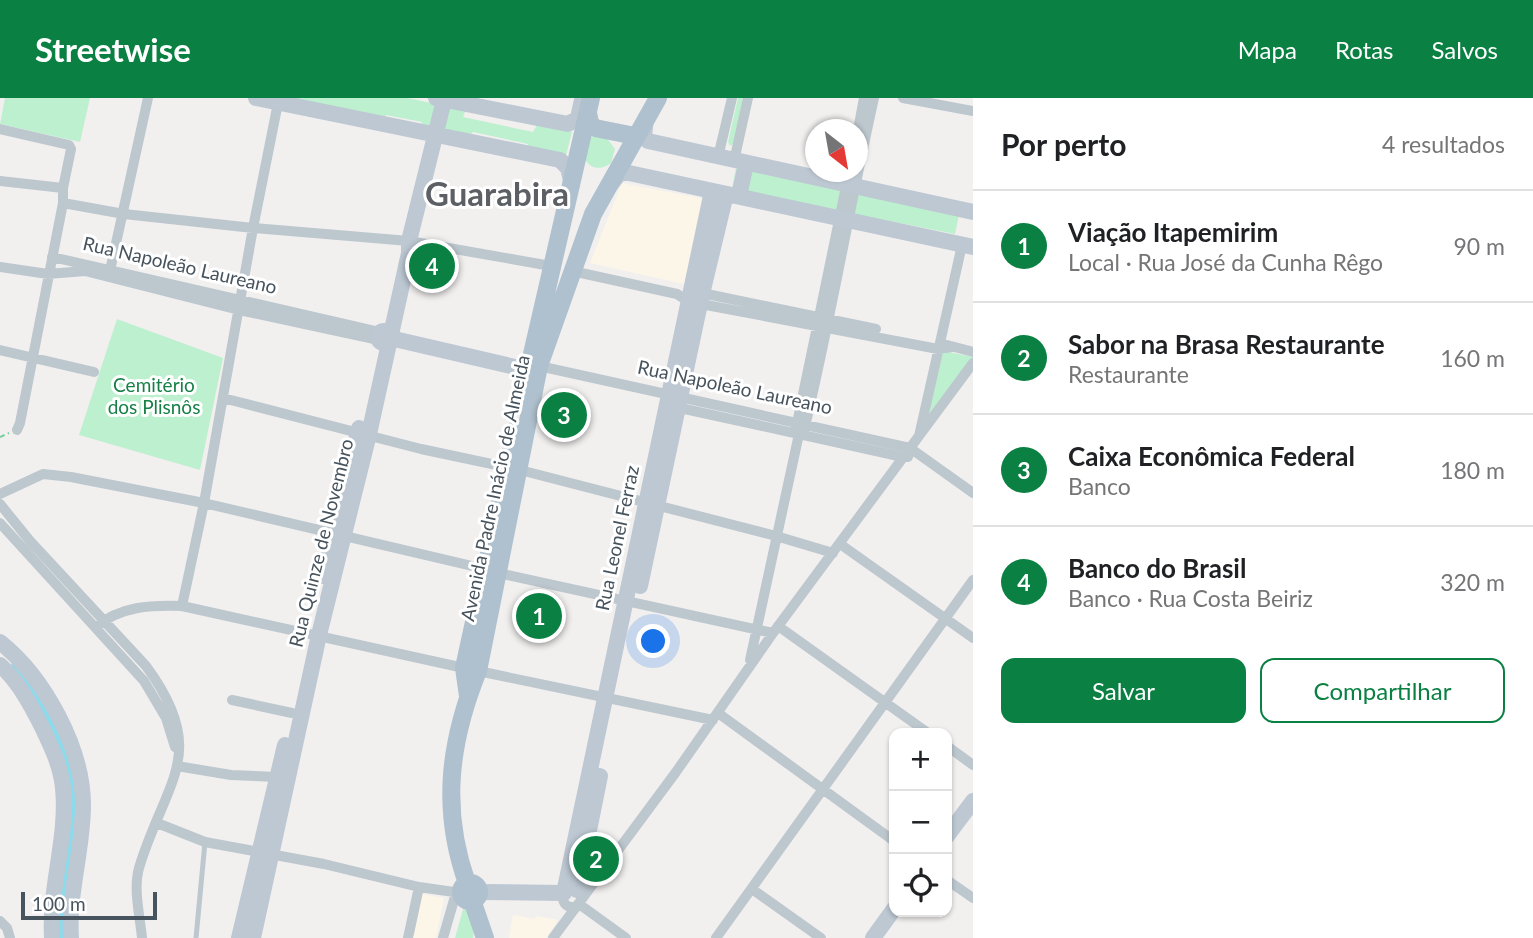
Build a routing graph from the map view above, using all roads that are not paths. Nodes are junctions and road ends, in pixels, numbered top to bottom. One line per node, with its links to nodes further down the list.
1 (148, 98): 30 (street)
2 (256, 98): 10 (street)
3 (658, 98): 13 (main road, Avenida Padre Inácio de Almeida)
4 (732, 98): 19 (street)
5 (748, 98): 19 (street)
6 (864, 98): 14 (street)
7 (874, 98): 15 (street)
8 (903, 98): 12 (street)
9 (441, 99): 11 (street); 17 (street, Rua Quinze de Novembro)
10 (279, 100): 17 (street); 32 (street)
11 (587, 103): 18 (main road); 24 (main road, Avenida Padre Inácio de Almeida)
12 (973, 111)
13 (646, 118): 18 (main road, Avenida Padre Inácio de Almeida); 19 (street)
14 (860, 119)
15 (868, 119)
16 (0, 129): 25 (street)
17 (434, 134): 24 (street); 33 (street, Rua Quinze de Novembro)
18 (635, 136): 26 (main road, Avenida Padre Inácio de Almeida)
19 (733, 161): 20 (street); 27 (street, Rua Leonel Ferraz)
20 (805, 173)
21 (0, 181): 25 (street)
22 (850, 182): 31 (street)
23 (854, 182): 29 (street)
24 (572, 185): 36 (main road, Avenida Padre Inácio de Almeida)
25 (63, 188): 28 (street)
26 (604, 194): 27 (street); 38 (main road, Avenida Padre Inácio de Almeida)
27 (726, 194): 31 (street); 41 (street, Rua Leonel Ferraz)
28 (63, 203): 30 (street); 35 (street)
29 (973, 212)
30 (124, 214): 32 (street); 39 (street)
31 (844, 220): 34 (street); 43 (street)
32 (253, 228): 33 (street); 42 (street)
33 (409, 242): 36 (street); 44 (street, Rua Quinze de Novembro)
34 (967, 246): 45 (street)
35 (52, 257): 39 (street, Rua Napoleão Laureano); 40 (street)
36 (551, 266): 38 (main road); 50 (main road, Avenida Padre Inácio de Almeida)
37 (0, 267): 40 (street, Rua Napoleão Laureano)
38 (572, 271): 41 (street); 50 (main road, Avenida Padre Inácio de Almeida)
39 (110, 273): 40 (street, Rua Napoleão Laureano); 42 (street, Rua Napoleão Laureano)
40 (48, 274): 48 (street)
41 (692, 297): 43 (street); 53 (street, Rua Leonel Ferraz)
42 (240, 306): 44 (street, Rua Napoleão Laureano); 52 (street)
43 (823, 322): 45 (street); 55 (street)
44 (383, 337): 50 (street, Rua Napoleão Laureano); 56 (street, Rua Quinze de Novembro)
45 (939, 346): 47 (street); 57 (street)
46 (0, 350): 48 (street)
47 (973, 352)
48 (32, 357): 51 (street); 54 (street)
49 (973, 363): 57 (street)
50 (534, 368): 53 (street, Rua Napoleão Laureano); 59 (main road, Avenida Padre Inácio de Almeida)
51 (94, 372)
52 (223, 398): 56 (street); 62 (street)
53 (673, 401): 55 (street, Rua Napoleão Laureano); 64 (street, Rua Leonel Ferraz)
54 (17, 430)
55 (800, 430): 58 (street, Rua Napoleão Laureano); 67 (street)
56 (363, 433): 59 (street); 66 (street, Rua Quinze de Novembro)
57 (919, 439): 58 (street)
58 (911, 454): 60 (street, Rua Napoleão Laureano); 68 (street)
59 (514, 469): 64 (street); 69 (main road, Avenida Padre Inácio de Almeida)
60 (973, 493)
61 (0, 494): 62 (street)
62 (204, 503): 66 (street); 73 (street)
63 (0, 504): 71 (street)
64 (652, 505): 67 (street); 72 (street, Rua Leonel Ferraz)
65 (0, 523): 71 (street)
66 (338, 536): 69 (street); 78 (street, Rua Quinze de Novembro)
67 (776, 536): 68 (street); 76 (street)
68 (837, 549): 74 (street); 77 (street)
69 (492, 571): 72 (street); 82 (main road, Avenida Padre Inácio de Almeida)
70 (973, 580): 74 (street)
71 (63, 582): 75 (street)
72 (631, 601): 76 (street); 84 (street, Rua Leonel Ferraz)
73 (181, 606): 75 (street); 78 (street)
74 (946, 617): 79 (street); 86 (street)
75 (100, 624): 92 (street)
76 (758, 630): 77 (street); 83 (street)
77 (776, 630): 83 (street); 86 (street)
78 (315, 634): 82 (street); 87 (street, Rua Quinze de Novembro); 100 (street, Rua Quinze de Novembro)
79 (973, 638)
80 (0, 642): 112 (street)
81 (0, 665): 111 (street)
82 (471, 670): 84 (street); 104 (main road, Avenida Padre Inácio de Almeida)
83 (747, 670): 88 (street)
84 (610, 698): 88 (street); 105 (street, Rua Leonel Ferraz)
85 (232, 700): 87 (street)
86 (884, 701): 89 (street); 94 (street)
87 (292, 713): 93 (street, Rua Quinze de Novembro)
88 (715, 716): 94 (street); 105 (street)
89 (921, 728)
90 (952, 750): 91 (street)
91 (973, 765)
92 (175, 771): 93 (street); 96 (street)
93 (277, 778): 100 (street, Rua Quinze de Novembro)
94 (821, 790): 98 (street); 103 (street)
95 (973, 801): 97 (street)
96 (157, 823): 99 (street); 113 (street)
97 (952, 829)
98 (889, 838)
99 (205, 842): 100 (street); 114 (lane)
100 (266, 853): 102 (street); 115 (street); 116 (street)
101 (952, 883): 106 (street)
102 (419, 887): 104 (street); 117 (street)
103 (752, 889): 121 (street); 122 (street)
104 (467, 892): 105 (street); 109 (main road, Avenida Padre Inácio de Almeida); 118 (street)
105 (571, 898): 119 (street); 120 (street)
106 (973, 898)
107 (889, 916): 123 (street)
108 (0, 921): 110 (street)
109 (482, 936)
110 (10, 938)
111 (52, 938)
112 (71, 938)
113 (142, 938)
114 (196, 938)
115 (239, 938)
116 (253, 938)
117 (408, 938)
118 (443, 938)
119 (553, 938)
120 (626, 938)
121 (716, 938)
122 (821, 938)
123 (873, 938)

